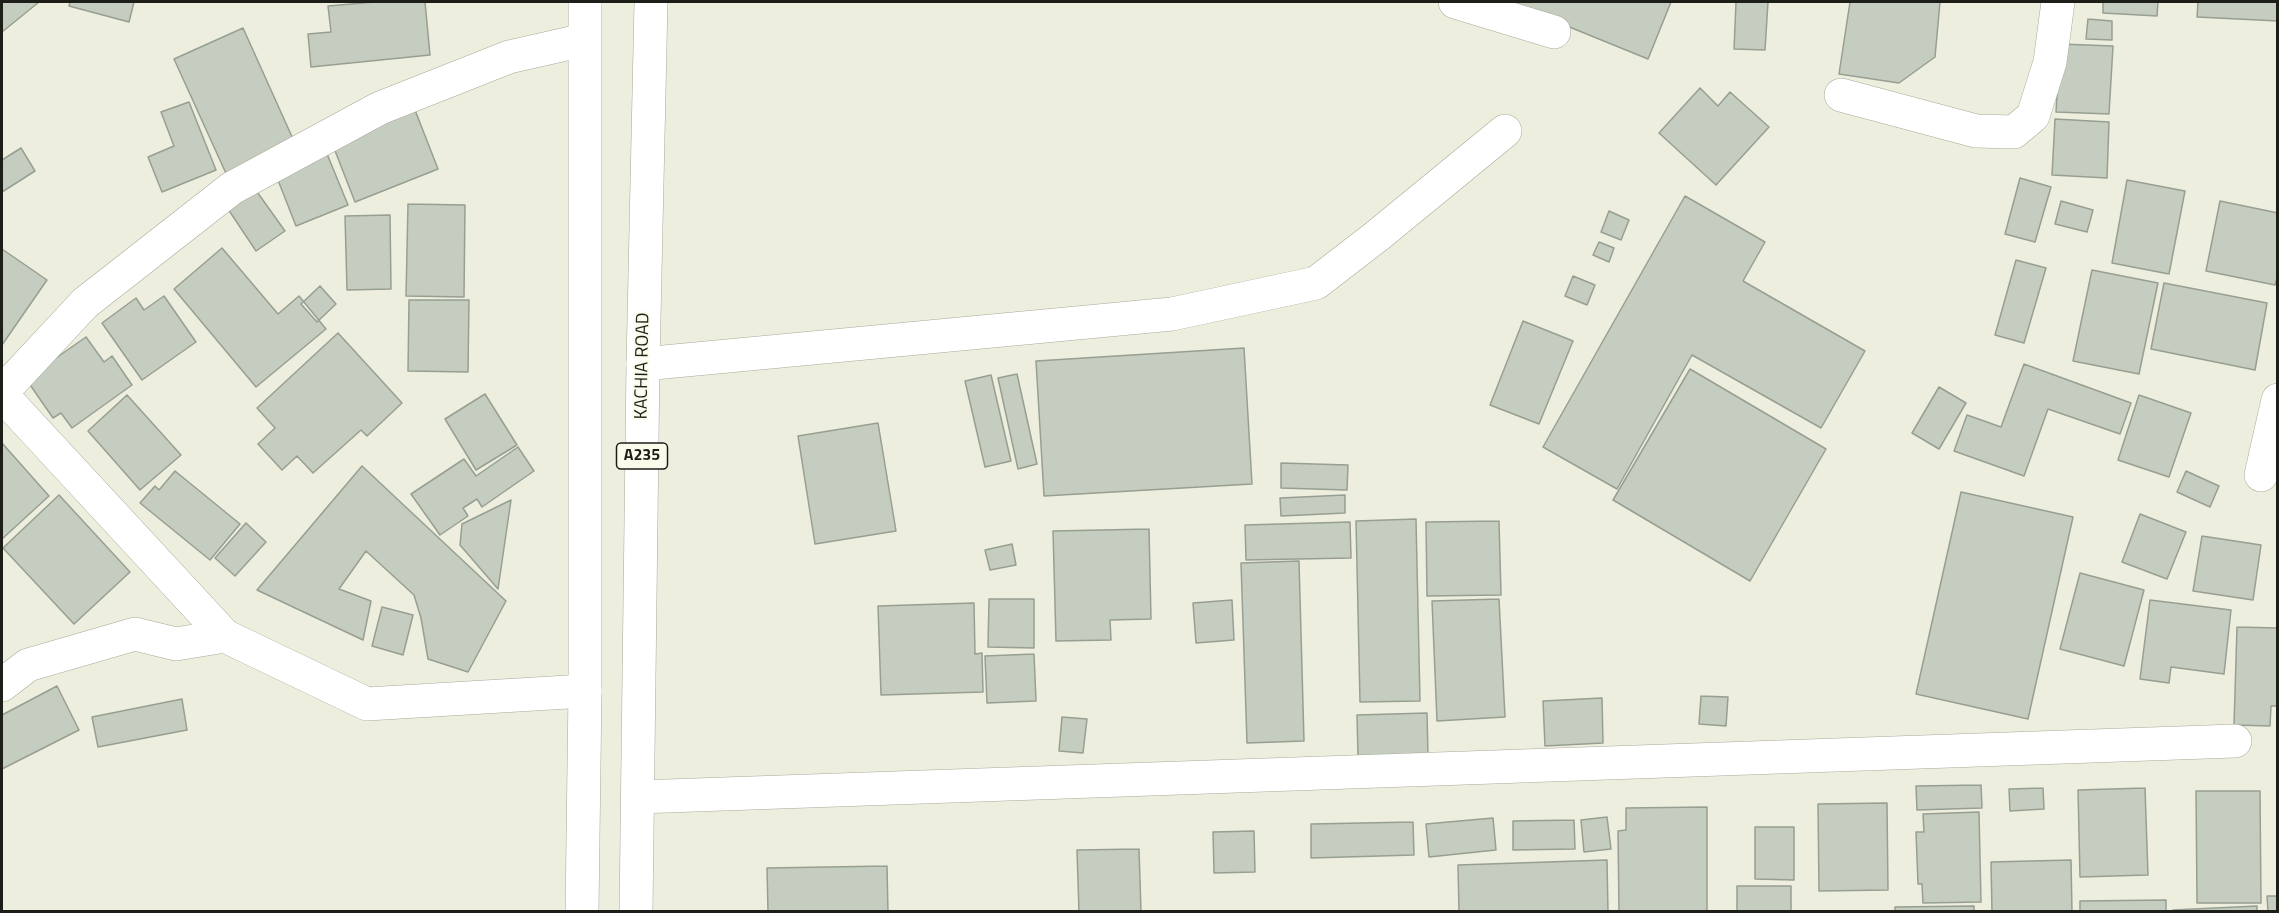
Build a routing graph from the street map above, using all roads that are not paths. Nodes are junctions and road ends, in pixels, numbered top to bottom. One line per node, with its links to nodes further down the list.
1 (585, 2): 6 (main road)
2 (651, 2): 9 (main road, KACHIA ROAD / A235)
3 (1455, 2): 5 (main road)
4 (2058, 2): 7 (main road)
5 (1554, 32)
6 (584, 40): 10 (main road); 15 (main road)
7 (1841, 95)
8 (1505, 131): 9 (main road)
9 (643, 364): 17 (main road, KACHIA ROAD / A235)
10 (2, 393): 13 (main road)
11 (2277, 400): 12 (main road)
12 (2260, 476)
13 (225, 636): 14 (main road); 15 (main road)
14 (2, 685)
15 (585, 691): 18 (main road)
16 (2235, 741): 17 (main road)
17 (638, 797): 19 (main road, KACHIA ROAD / A235)
18 (582, 912)
19 (636, 912)

